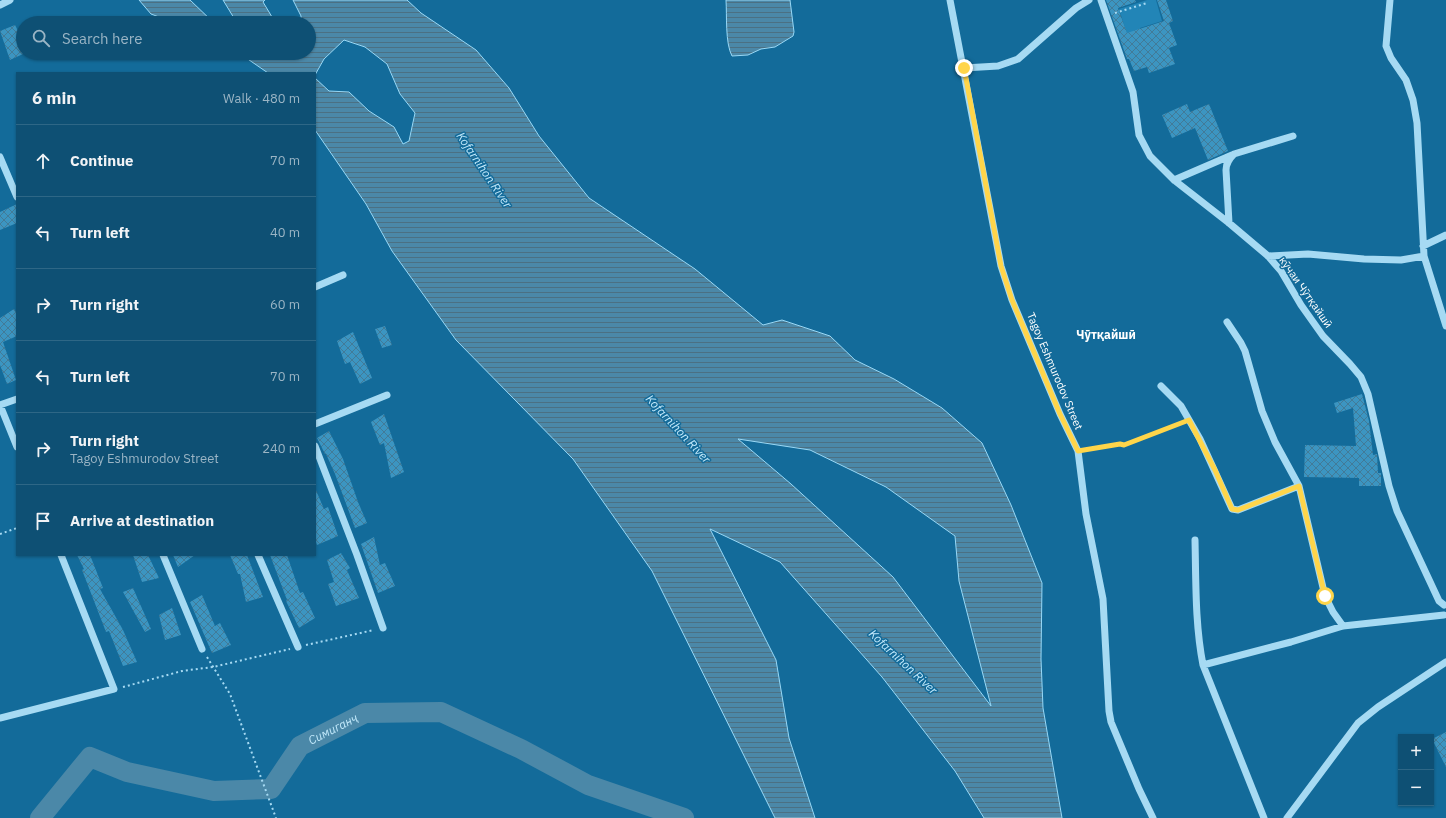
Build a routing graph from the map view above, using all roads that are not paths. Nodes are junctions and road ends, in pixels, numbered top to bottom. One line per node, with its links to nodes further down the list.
1 (10, 0): 6 (street)
2 (950, 0): 7 (street, Tagoy Eshmurodov Street)
3 (1089, 0): 7 (street)
4 (1101, 0): 11 (street, кӯчаи Чӯтқайшӣ)
5 (1390, 0): 15 (street)
6 (0, 6)
7 (964, 68): 43 (street, Tagoy Eshmurodov Street)
8 (1293, 136): 9 (street)
9 (1234, 154): 11 (street); 13 (street)
10 (0, 157): 12 (street)
11 (1174, 180): 13 (street, кӯчаи Чӯтқайшӣ)
12 (16, 195)
13 (1229, 223): 16 (street, кӯчаи Чӯтқайшӣ)
14 (1446, 235): 15 (street)
15 (1423, 246): 17 (street)
16 (1268, 256): 17 (street); 34 (street, кӯчаи Чӯтқайшӣ)
17 (1424, 256): 21 (street)
18 (343, 275): 19 (street)
19 (316, 287)
20 (1227, 322): 29 (street)
21 (1446, 326)
22 (1161, 386): 29 (street)
23 (387, 395): 26 (street)
24 (16, 399): 25 (street)
25 (0, 405): 27 (street)
26 (316, 424)
27 (16, 445)
28 (316, 449): 37 (street)
29 (1299, 486): 36 (street)
30 (1195, 540): 41 (street)
31 (61, 556): 42 (street)
32 (163, 556): 39 (street)
33 (258, 556): 38 (street)
34 (1445, 604): 35 (street)
35 (1445, 618): 36 (street)
36 (1343, 626): 41 (street)
37 (383, 628)
38 (298, 647)
39 (202, 649)
40 (1446, 662): 45 (street)
41 (1203, 665): 44 (street)
42 (0, 718)
43 (1153, 818)
44 (1264, 818)
45 (1287, 818)

